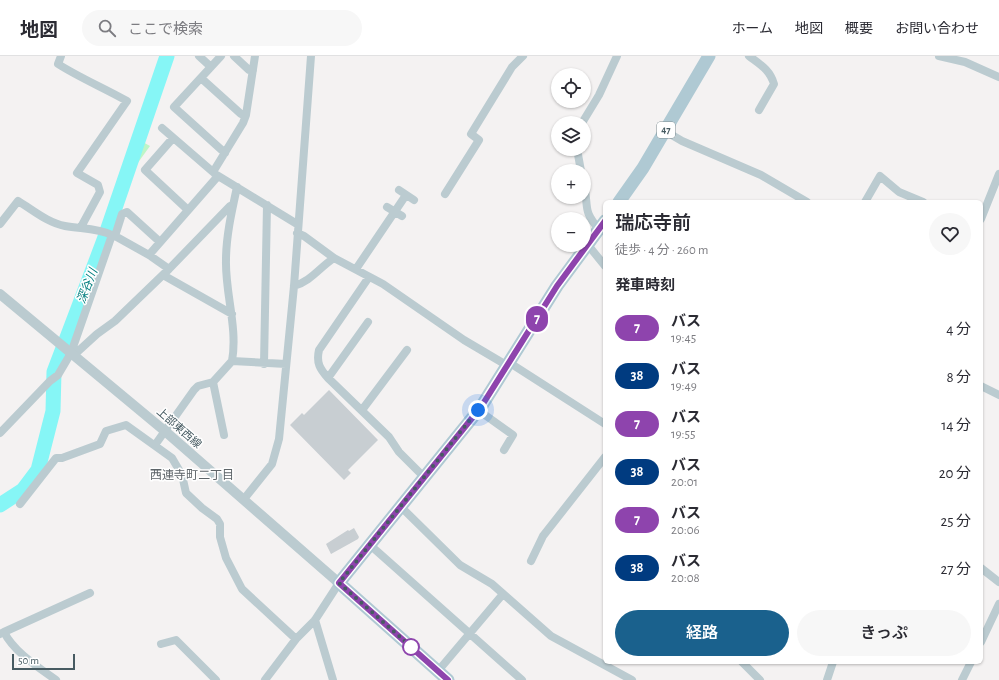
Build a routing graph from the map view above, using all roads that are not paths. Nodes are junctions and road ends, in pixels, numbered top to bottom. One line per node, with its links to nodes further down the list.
1 (60, 56): 42 (street)
2 (199, 56): 12 (street)
3 (221, 56): 12 (street)
4 (234, 56): 13 (street)
5 (255, 56): 13 (street)
6 (311, 56): 40 (street)
7 (523, 56): 26 (street)
8 (617, 56): 18 (street)
9 (709, 56): 20 (main road, 47)
10 (749, 56): 16 (street)
11 (939, 56): 14 (street)
12 (211, 67): 15 (street)
13 (252, 70): 17 (street)
14 (999, 77)
15 (201, 78): 17 (street); 22 (street)
16 (759, 110)
17 (246, 115): 22 (street)
18 (586, 116)
19 (162, 128): 21 (street)
20 (665, 131): 28 (main road, 47); 29 (street)
21 (173, 138): 23 (street); 36 (street)
22 (225, 153): 23 (street)
23 (216, 174): 25 (street); 36 (street)
24 (999, 174): 37 (street)
25 (237, 187): 33 (street); 34 (street)
26 (445, 194)
27 (414, 200): 38 (street)
28 (620, 200)
29 (804, 200)
30 (866, 200): 31 (street)
31 (918, 200)
32 (586, 204): 41 (street)
33 (233, 205): 53 (street); 57 (street)
34 (267, 205): 40 (street); 62 (street)
35 (387, 207): 38 (street)
36 (188, 210): 46 (street)
37 (983, 213)
38 (398, 214): 52 (street)
39 (0, 224): 42 (street)
40 (297, 224): 43 (street)
41 (602, 225): 45 (main road)
42 (81, 227): 44 (street)
43 (297, 233): 50 (street); 55 (street)
44 (110, 234): 46 (street); 49 (street); 60 (street)
45 (591, 241)
46 (160, 242): 49 (street)
47 (591, 249): 51 (street)
48 (583, 252): 64 (main road)
49 (149, 255): 53 (street)
50 (334, 258): 52 (street); 55 (street)
51 (603, 264)
52 (356, 269): 54 (street)
53 (166, 272): 57 (street); 60 (street)
54 (369, 277): 64 (street); 65 (street)
55 (294, 286): 63 (street)
56 (0, 294): 60 (street, 上部東西線)
57 (232, 314): 61 (street)
58 (368, 322): 65 (street)
59 (407, 350): 69 (street)
60 (72, 353): 72 (street, 上部東西線); 73 (street)
61 (232, 361): 62 (street); 66 (street)
62 (264, 364): 63 (street)
63 (286, 364): 79 (street)
64 (509, 364): 70 (main road); 71 (street)
65 (328, 378): 69 (street)
66 (213, 382): 72 (street); 74 (street)
67 (983, 387): 68 (street)
68 (999, 395)
69 (362, 410): 78 (street)
70 (478, 410): 76 (street); 78 (main road)
71 (603, 423)
72 (166, 432): 75 (street); 79 (street, 上部東西線)
73 (0, 433)
74 (224, 435)
75 (155, 445): 80 (street); 94 (street)
76 (504, 450)
77 (603, 460): 83 (street)
78 (424, 477): 81 (main road)
79 (244, 499): 86 (street, 上部東西線)
80 (20, 504)
81 (400, 506): 82 (main road); 88 (street)
82 (370, 545): 86 (main road); 92 (street)
83 (531, 561)
84 (983, 570): 85 (street)
85 (999, 582)
86 (339, 583): 90 (street); 99 (main road)
87 (90, 593): 91 (street)
88 (503, 594): 92 (street); 106 (street)
89 (999, 604): 93 (street)
90 (315, 620): 94 (street); 103 (street)
91 (2, 633): 100 (street)
92 (470, 633): 99 (street); 105 (street)
93 (983, 638)
94 (296, 639): 102 (street)
95 (161, 644): 101 (street)
96 (744, 664): 107 (street)
97 (832, 664): 108 (street)
98 (970, 664): 109 (street)
99 (438, 671): 104 (main road)
100 (56, 680)
101 (216, 680)
102 (265, 680)
103 (333, 680)
104 (448, 680)
105 (522, 680)
106 (632, 680)
107 (760, 680)
108 (827, 680)
109 (962, 680)

